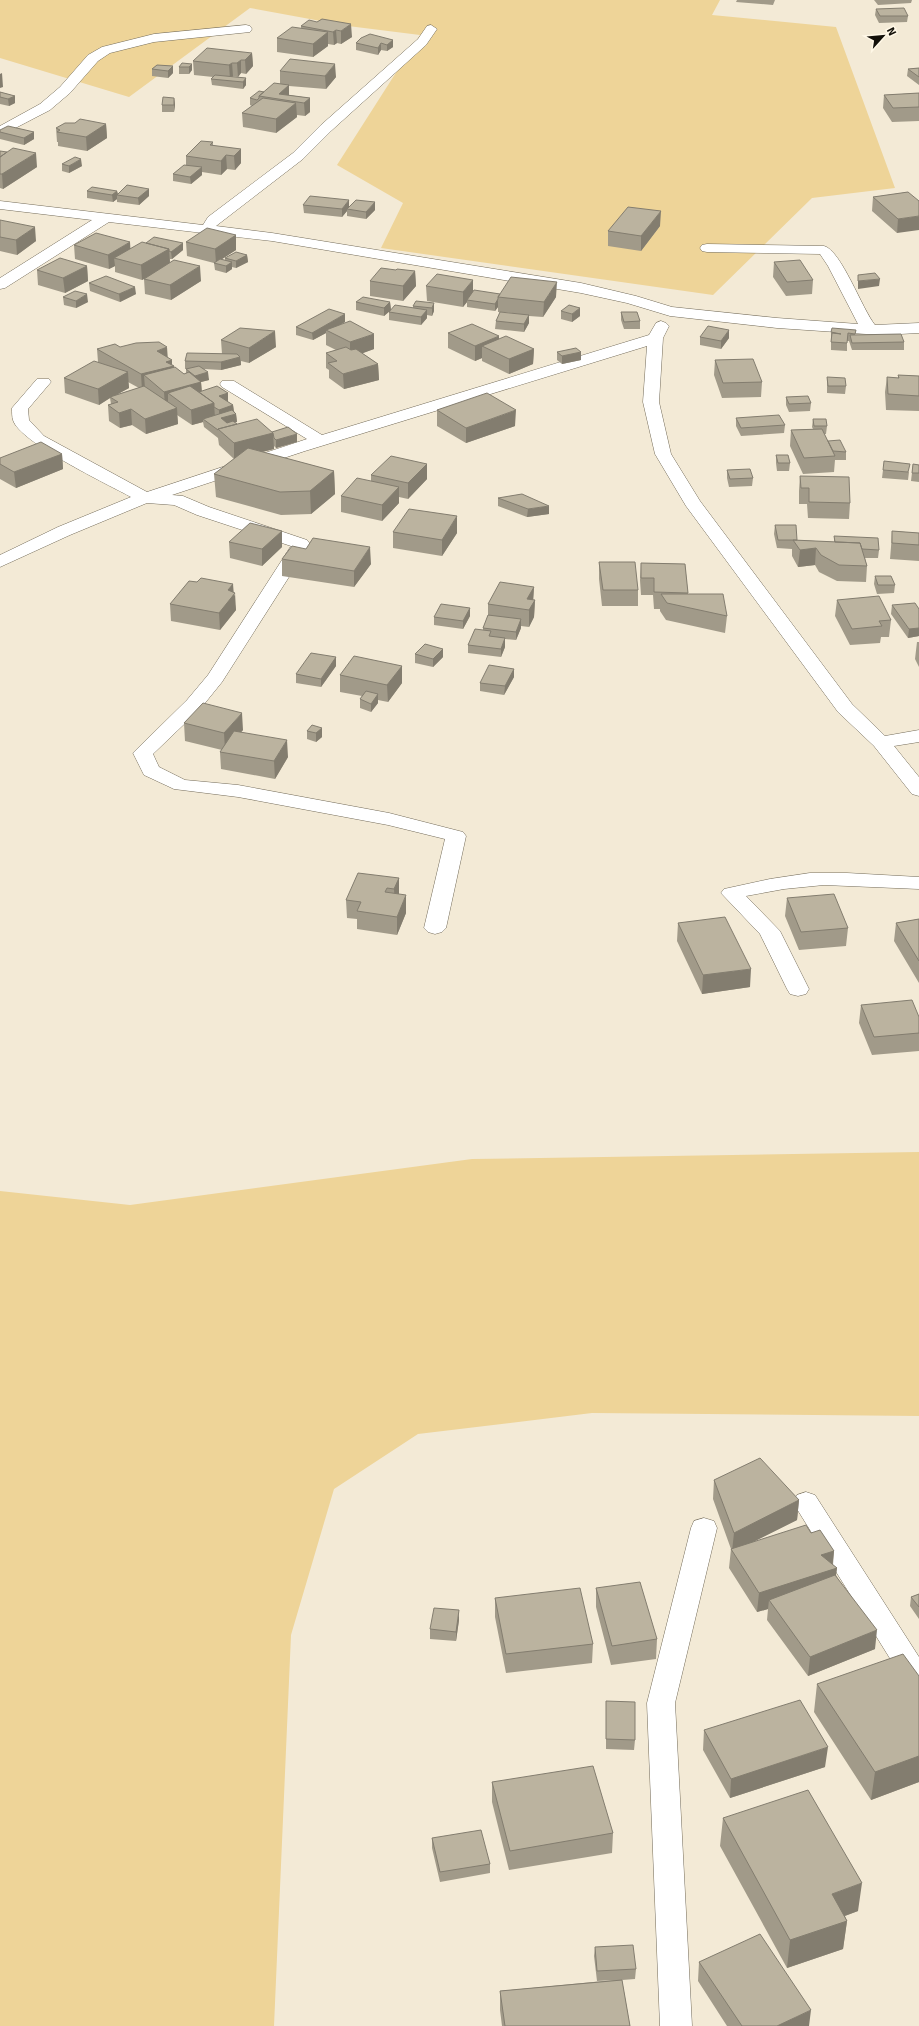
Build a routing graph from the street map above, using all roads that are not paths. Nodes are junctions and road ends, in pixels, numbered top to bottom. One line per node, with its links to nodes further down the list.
1 (246, 28): 3 (street)
2 (431, 29): 8 (street)
3 (0, 132)
4 (0, 205): 5 (street)
5 (30, 208): 6 (street); 7 (street)
6 (107, 217): 8 (street); 10 (street)
7 (12, 219)
8 (207, 229): 11 (street)
9 (706, 248): 13 (street)
10 (0, 285)
11 (670, 311): 13 (street); 14 (street)
12 (919, 328): 13 (street)
13 (870, 329)
14 (655, 338): 17 (street); 21 (street)
15 (43, 382): 18 (street)
16 (228, 384): 17 (street)
17 (319, 440): 18 (street)
18 (145, 498): 19 (street); 24 (street)
19 (0, 562)
20 (919, 736): 21 (street)
21 (881, 742): 22 (street)
22 (919, 790)
23 (919, 882): 25 (street)
24 (435, 928)
25 (798, 989)
26 (806, 1502): 28 (street)
27 (704, 1528): 29 (street)
28 (919, 1681)
29 (676, 2026)

